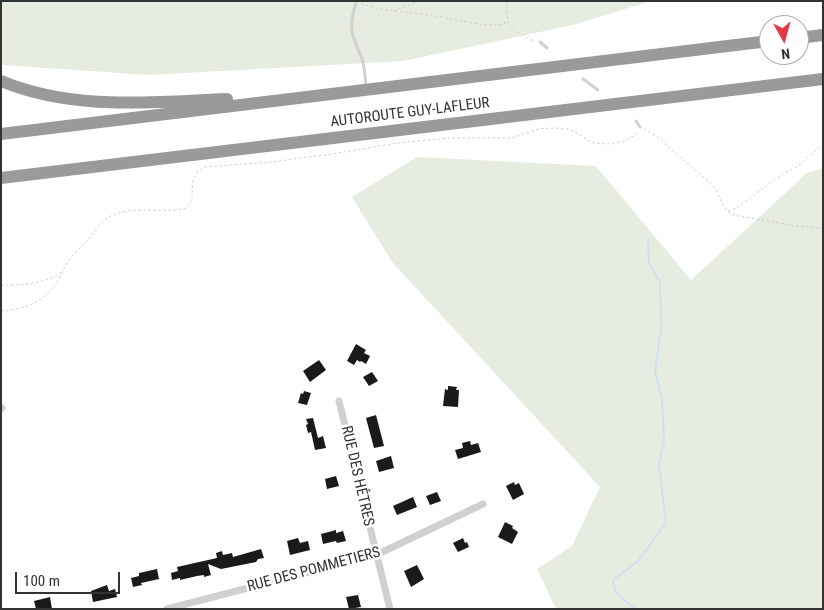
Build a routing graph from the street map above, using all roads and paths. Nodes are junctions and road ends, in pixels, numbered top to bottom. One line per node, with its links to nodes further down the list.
1 (256, 1): 2 (path)
2 (275, 1)
3 (418, 1): 6 (path)
4 (506, 1): 7 (path)
5 (356, 3): 6 (path); 16 (lane)
6 (393, 11): 7 (path)
7 (508, 22): 10 (path)
8 (823, 35): 9 (highway)
9 (809, 37)
10 (540, 42): 12 (lane)
11 (759, 42): 16 (highway, AUTOROUTE GUY-LAFLEUR)
12 (547, 48)
13 (583, 79): 17 (lane)
14 (823, 80): 23 (highway, AUTOROUTE GUY-LAFLEUR)
15 (1, 81): 18 (highway)
16 (366, 90): 18 (highway, AUTOROUTE GUY-LAFLEUR)
17 (598, 90)
18 (312, 96): 21 (highway, AUTOROUTE GUY-LAFLEUR)
19 (636, 122): 20 (lane)
20 (640, 127): 24 (path); 26 (path)
21 (1, 134)
22 (823, 144): 24 (path)
23 (1, 178)
24 (727, 212): 25 (path)
25 (823, 228)
26 (62, 272): 27 (path); 28 (path)
27 (1, 285)
28 (1, 311)
29 (339, 400): 31 (street, RUE DES HÊTRES)
30 (483, 504): 31 (street, RUE DES POMMETIERS)
31 (376, 555): 32 (street, RUE DES POMMETIERS); 33 (street, RUE DES HÊTRES)
32 (167, 609)
33 (390, 609)

